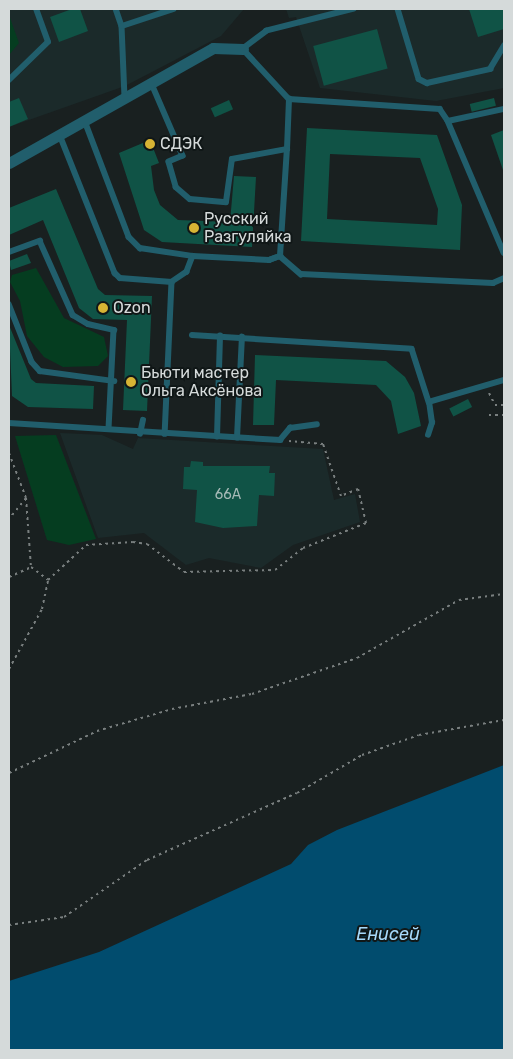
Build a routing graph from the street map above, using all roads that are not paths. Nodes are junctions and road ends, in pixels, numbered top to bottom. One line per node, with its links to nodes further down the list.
1 (36, 9): 9 (lane)
2 (116, 9): 6 (lane)
3 (173, 9): 6 (lane)
4 (354, 9): 8 (lane)
5 (398, 9): 7 (lane)
6 (122, 26): 11 (lane)
7 (504, 46)
8 (243, 49): 10 (street); 12 (lane)
9 (9, 80)
10 (152, 84): 11 (street); 17 (lane)
11 (125, 98): 15 (street)
12 (289, 99): 14 (lane); 17 (lane)
13 (504, 109): 14 (lane)
14 (448, 121): 20 (lane)
15 (85, 122): 16 (street); 21 (lane)
16 (60, 135): 18 (street); 24 (lane)
17 (287, 149): 22 (lane)
18 (9, 163)
19 (9, 252): 30 (lane)
20 (504, 253)
21 (193, 256): 22 (lane); 24 (lane)
22 (280, 256): 23 (lane)
23 (504, 278)
24 (172, 282): 37 (lane)
25 (9, 304): 30 (lane)
26 (192, 335): 27 (lane)
27 (220, 336): 28 (lane); 39 (lane)
28 (242, 338): 31 (lane); 40 (lane)
29 (504, 380): 31 (lane)
30 (114, 381): 35 (lane)
31 (429, 402): 38 (lane)
32 (143, 420): 36 (lane)
33 (9, 423): 35 (lane)
34 (317, 424): 40 (lane)
35 (109, 428): 36 (lane)
36 (140, 434): 37 (lane)
37 (165, 434): 39 (lane)
38 (428, 435)
39 (217, 437): 40 (lane)
40 (237, 438)

